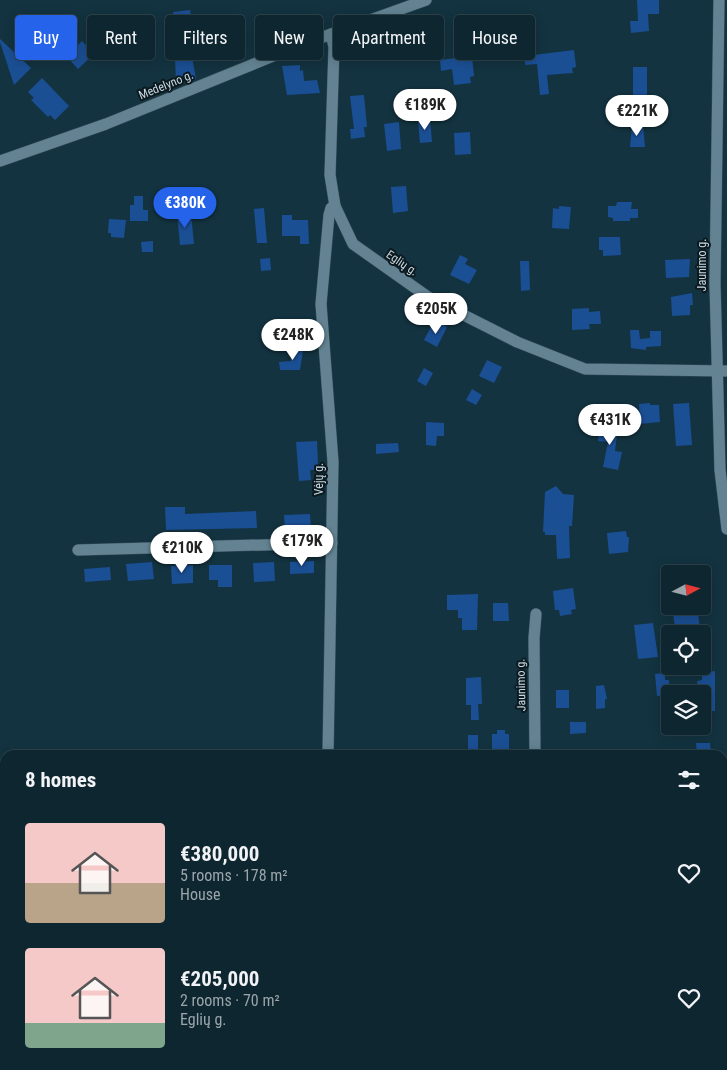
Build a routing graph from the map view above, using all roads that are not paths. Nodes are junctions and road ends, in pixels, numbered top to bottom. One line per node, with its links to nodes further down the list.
1 (426, 0): 3 (street, Medelyno g.)
2 (719, 0): 6 (street, Jaunimo g.)
3 (331, 34): 4 (street, Medelyno g.); 5 (street, Eglių g.)
4 (0, 162)
5 (335, 206): 6 (street, Eglių g.); 8 (street, Vėjų g.)
6 (722, 372): 7 (street, Jaunimo g.)
7 (727, 529)
8 (332, 543): 9 (street); 11 (street, Vėjų g.)
9 (78, 550)
10 (536, 614): 12 (street, Jaunimo g.)
11 (328, 750)
12 (535, 750)

